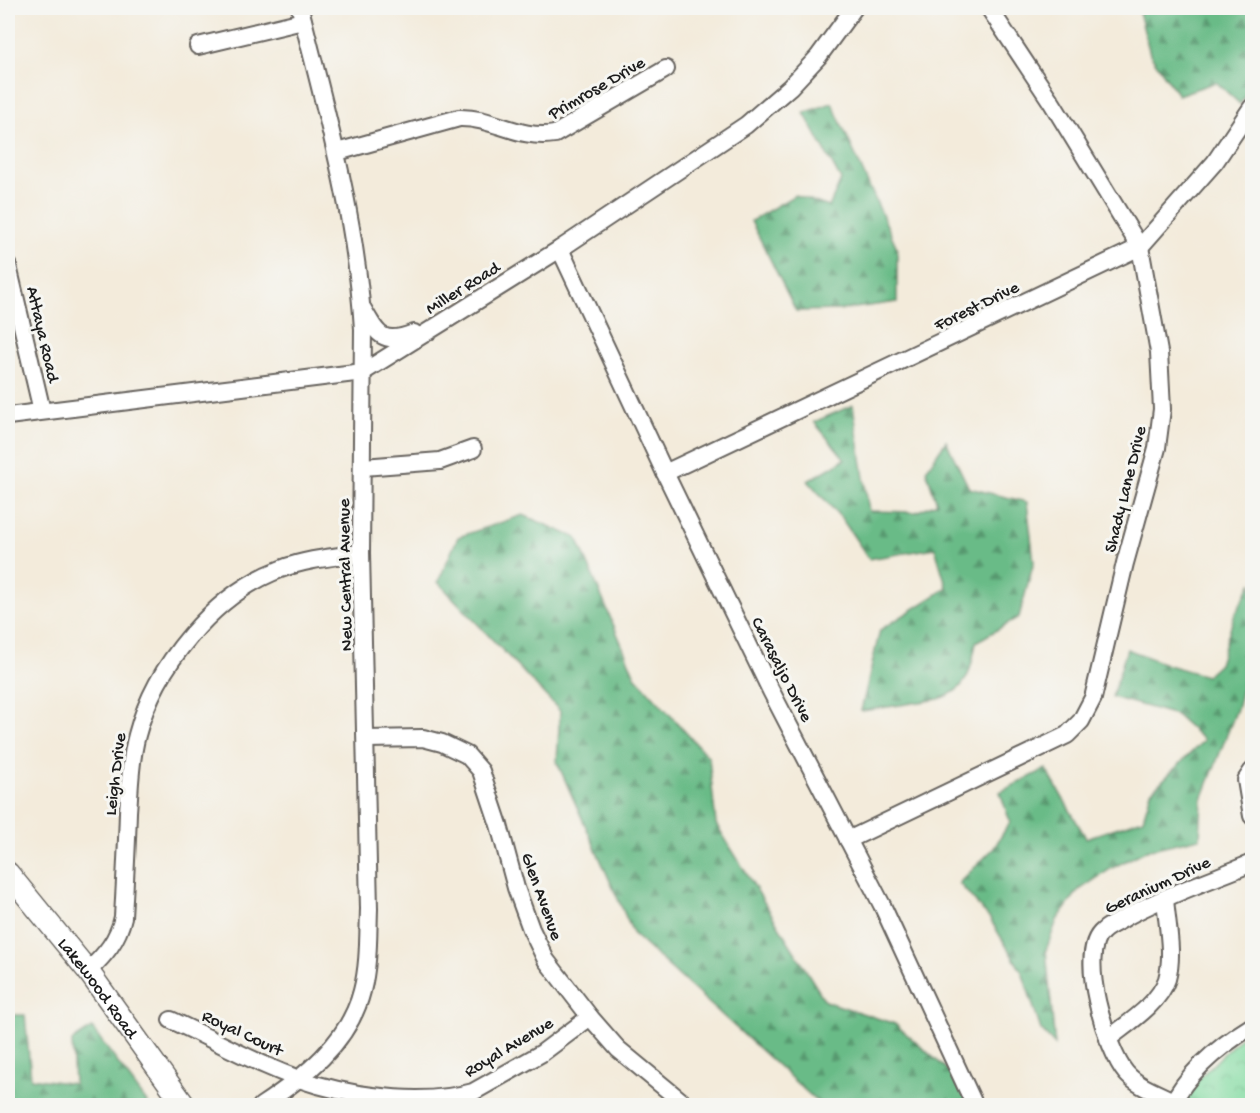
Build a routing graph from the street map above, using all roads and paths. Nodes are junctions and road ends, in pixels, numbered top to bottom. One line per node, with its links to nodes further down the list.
1 (854, 8): 9 (street, Miller Road)
2 (989, 8): 8 (street, Shady Lane Drive)
3 (302, 14): 4 (street); 7 (street, New Central Avenue)
4 (198, 46)
5 (666, 69): 7 (street, Primrose Drive)
6 (1252, 107): 8 (street, Forest Drive)
7 (337, 152): 11 (street, New Central Avenue)
8 (1140, 247): 18 (street, Forest Drive); 23 (street, Shady Lane Drive)
9 (560, 249): 12 (street, Miller Road); 18 (street, Carasaljo Drive)
10 (8, 266): 14 (street, Attaya Road)
11 (362, 305): 12 (street); 13 (street, New Central Avenue)
12 (444, 321): 13 (street, Miller Road)
13 (363, 372): 14 (street, Miller Road); 17 (street, New Central Avenue)
14 (42, 411): 15 (street, Miller Road)
15 (8, 416)
16 (473, 449): 17 (street)
17 (363, 468): 19 (street, New Central Avenue)
18 (664, 473): 23 (street, Carasaljo Drive)
19 (361, 553): 20 (street, New Central Avenue); 27 (street, Leigh Drive)
20 (366, 739): 28 (street, Glen Avenue); 32 (street, New Central Avenue)
21 (1252, 771): 22 (street)
22 (1252, 816)
23 (849, 840): 38 (street, Carasaljo Drive)
24 (1252, 862): 26 (street, Geranium Drive)
25 (10, 878): 27 (main road, Lakewood Road)
26 (1165, 899): 31 (street); 31 (street, Geranium Drive)
27 (88, 971): 35 (main road, Lakewood Road)
28 (590, 1017): 33 (street, Royal Avenue); 37 (street, Glen Avenue)
29 (171, 1020): 32 (street, Royal Court)
30 (1252, 1026): 34 (street)
31 (1108, 1039): 34 (street, Geranium Drive)
32 (300, 1078): 33 (street, Royal Avenue); 36 (street, New Central Avenue)
33 (376, 1101)
34 (1172, 1103)
35 (185, 1106)
36 (261, 1106)
37 (687, 1106)
38 (975, 1106)

